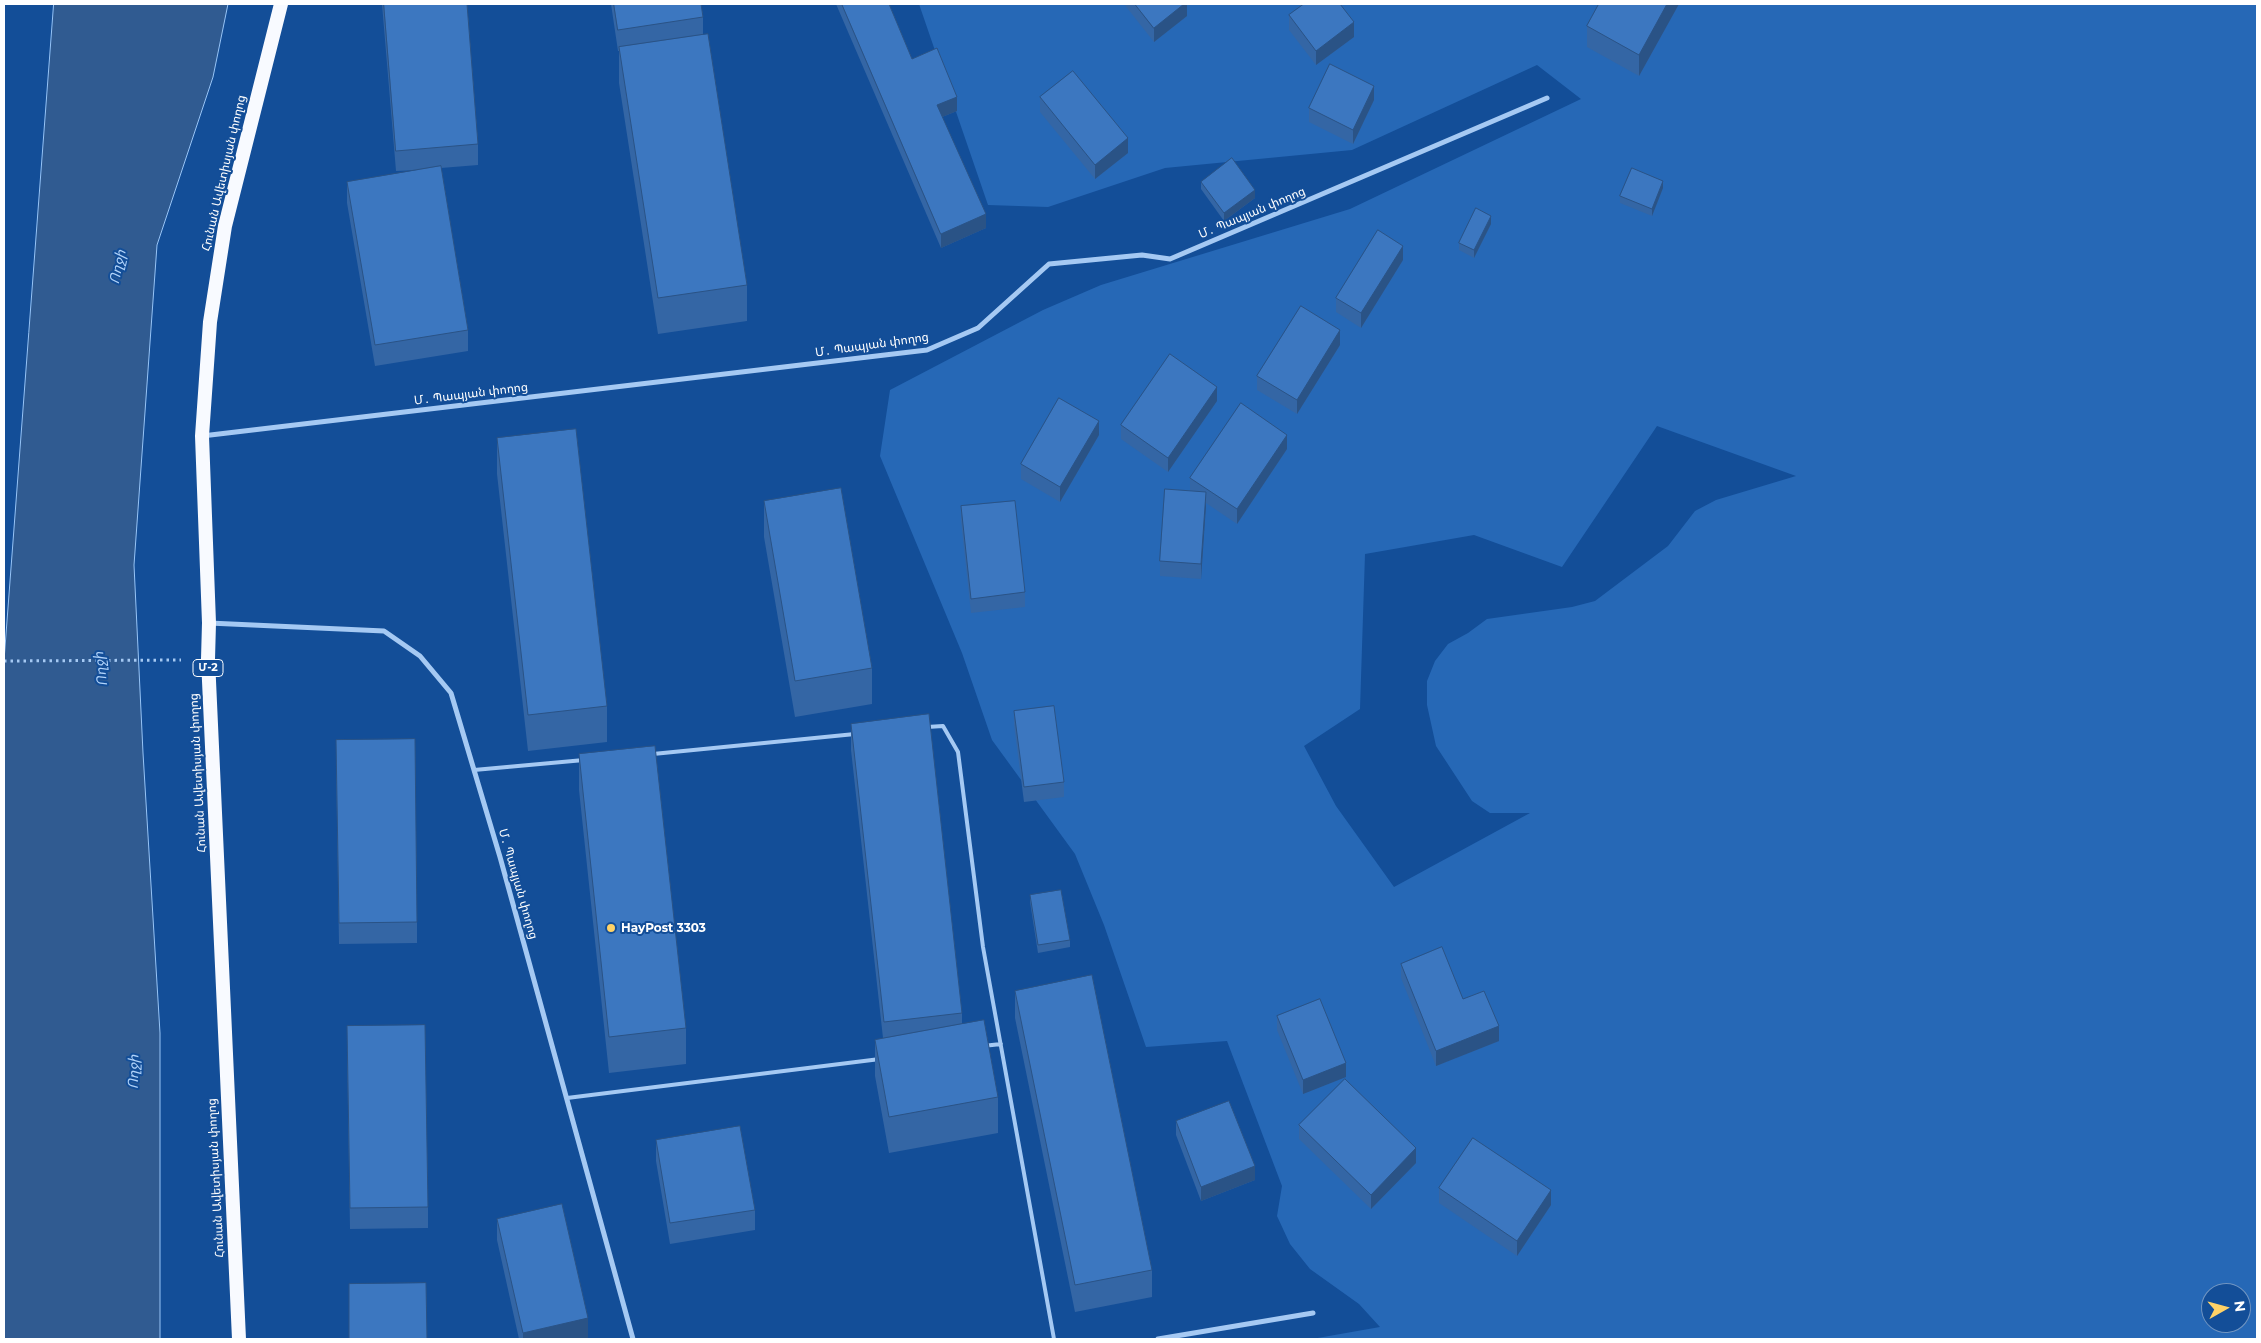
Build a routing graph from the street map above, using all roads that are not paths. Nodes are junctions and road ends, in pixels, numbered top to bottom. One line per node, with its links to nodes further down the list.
1 (280, 4): 3 (highway, Հունան Ավետիսյան փողոց / Մ-2)
2 (1547, 98): 3 (street, Մ․ Պապյան փողոց)
3 (202, 436): 4 (highway, Հունան Ավետիսյան փողոց / Մ-2)
4 (209, 623): 9 (street, Մ․ Պապյան փողոց); 15 (highway, Հունան Ավետիսյան փողոց / Մ-2)
5 (917, 728): 10 (lane)
6 (862, 734): 7 (lane)
7 (650, 755)
8 (591, 760): 9 (lane)
9 (474, 770): 13 (street, Մ․ Պապյան փողոց)
10 (1001, 1044): 11 (lane); 17 (lane)
11 (981, 1046)
12 (882, 1058): 13 (lane)
13 (566, 1098): 16 (street, Մ․ Պապյան փողոց)
14 (1313, 1313): 18 (street)
15 (239, 1339)
16 (633, 1339)
17 (1054, 1339)
18 (1158, 1339)

